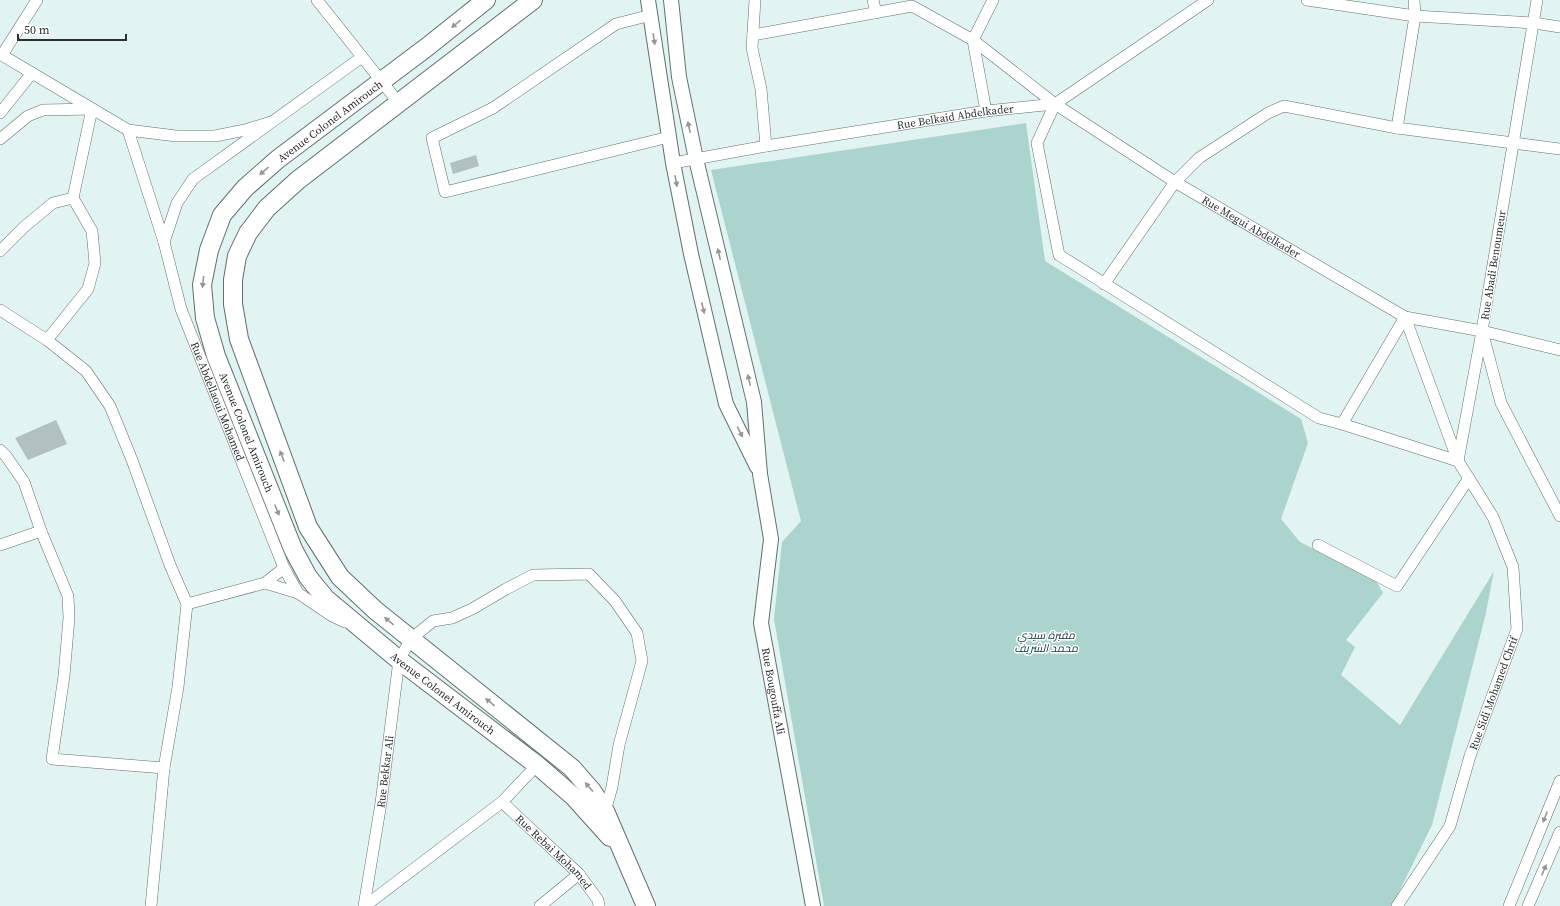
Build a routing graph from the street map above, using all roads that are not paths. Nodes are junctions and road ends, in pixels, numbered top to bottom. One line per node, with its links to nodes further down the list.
1 (37, 0): 21 (street)
2 (317, 0): 22 (street)
3 (486, 0): 24 (main road, Avenue Colonel Amirouch, one-way to 24)
4 (533, 0): 25 (main road, Avenue Colonel Amirouch)
5 (648, 0): 15 (street)
6 (671, 0): 38 (street, one-way to 6)
7 (754, 0): 19 (street)
8 (873, 0): 14 (street)
9 (993, 0): 20 (street)
10 (1208, 0): 26 (street, Rue Belkaid Abdelkader)
11 (1307, 0): 16 (street)
12 (1414, 0): 16 (street)
13 (1537, 0): 17 (street, Rue Abadi Benoumeur)
14 (876, 13): 19 (street, Rue Megui Abdelkader); 20 (street, Rue Megui Abdelkader)
15 (651, 15): 33 (street, one-way to 33); 33 (street)
16 (1415, 16): 17 (street); 31 (street)
17 (1534, 23): 18 (street); 35 (street, Rue Abadi Benoumeur)
18 (1560, 27)
19 (753, 35): 36 (street)
20 (973, 40): 26 (street, Rue Megui Abdelkader); 28 (street)
21 (1, 54): 23 (street)
22 (362, 56): 24 (street); 30 (street)
23 (32, 73): 27 (street); 29 (street)
24 (381, 82): 25 (street); 63 (main road, Avenue Colonel Amirouch, one-way to 63)
25 (398, 102): 64 (main road, Avenue Colonel Amirouch, one-way to 25)
26 (1055, 104): 28 (street, Rue Belkaid Abdelkader); 40 (street, Rue Megui Abdelkader); 44 (street)
27 (92, 109): 32 (street); 34 (street); 41 (street)
28 (986, 111): 36 (street, Rue Belkaid Abdelkader)
29 (0, 113)
30 (271, 122): 32 (street); 42 (street)
31 (1397, 128): 35 (street); 40 (street)
32 (128, 130): 42 (street, Rue Abdellaoui Mohamed)
33 (669, 137): 39 (street)
34 (0, 139)
35 (1512, 143): 37 (street); 47 (street, Rue Abadi Benoumeur)
36 (766, 146): 38 (street, Rue Belkaid Abdelkader)
37 (1560, 149)
38 (696, 159): 39 (street, Rue Belkaid Abdelkader); 53 (street, one-way to 38)
39 (673, 163): 53 (street, one-way to 53)
40 (1175, 182): 44 (street); 46 (street, Rue Megui Abdelkader)
41 (73, 198): 43 (street); 48 (street)
42 (164, 242): 59 (street, Rue Abdellaoui Mohamed)
43 (0, 251)
44 (1104, 284): 50 (street)
45 (0, 310): 48 (street)
46 (1405, 317): 47 (street, Rue Megui Abdelkader); 50 (street); 52 (street, Rue Sidi Mohamed Chrif)
47 (1482, 331): 49 (street, Rue Megui Abdelkader); 52 (street); 55 (street, Rue Abadi Benoumeur)
48 (48, 340): 62 (street)
49 (1560, 350)
50 (1342, 424): 52 (street)
51 (0, 450): 56 (street)
52 (1458, 460): 54 (street, Rue Sidi Mohamed Chrif)
53 (760, 474): 79 (street, Rue Bougouffa Ali)
54 (1469, 478): 58 (street); 80 (street, Rue Sidi Mohamed Chrif)
55 (1560, 516)
56 (41, 531): 57 (street); 67 (street)
57 (0, 545)
58 (1318, 545)
59 (284, 568): 60 (street); 61 (street, Rue Abdellaoui Mohamed)
60 (265, 583): 61 (street); 62 (street)
61 (298, 593): 63 (street, Rue Abdellaoui Mohamed)
62 (187, 604): 67 (street)
63 (365, 632): 65 (main road, Avenue Colonel Amirouch)
64 (411, 639): 65 (street, Rue Bekkar Ali); 70 (main road, Avenue Colonel Amirouch, one-way to 64); 70 (street)
65 (399, 660): 66 (main road, Avenue Colonel Amirouch); 75 (street, Rue Bekkar Ali)
66 (537, 765): 69 (street); 72 (main road, Avenue Colonel Amirouch)
67 (164, 768): 74 (street)
68 (1560, 781): 81 (street, one-way to 81)
69 (502, 802): 73 (street, Rue Rebai Mohamed); 75 (street)
70 (605, 811): 72 (main road, Avenue Colonel Amirouch)
71 (1560, 832): 82 (street, one-way to 71)
72 (619, 846): 78 (main road, Avenue Colonel Amirouch)
73 (579, 874): 76 (street); 77 (street, Rue Rebai Mohamed)
74 (151, 906)
75 (365, 906)
76 (540, 906)
77 (599, 906)
78 (646, 906)
79 (813, 906)
80 (1397, 906)
81 (1509, 906)
82 (1528, 906)

